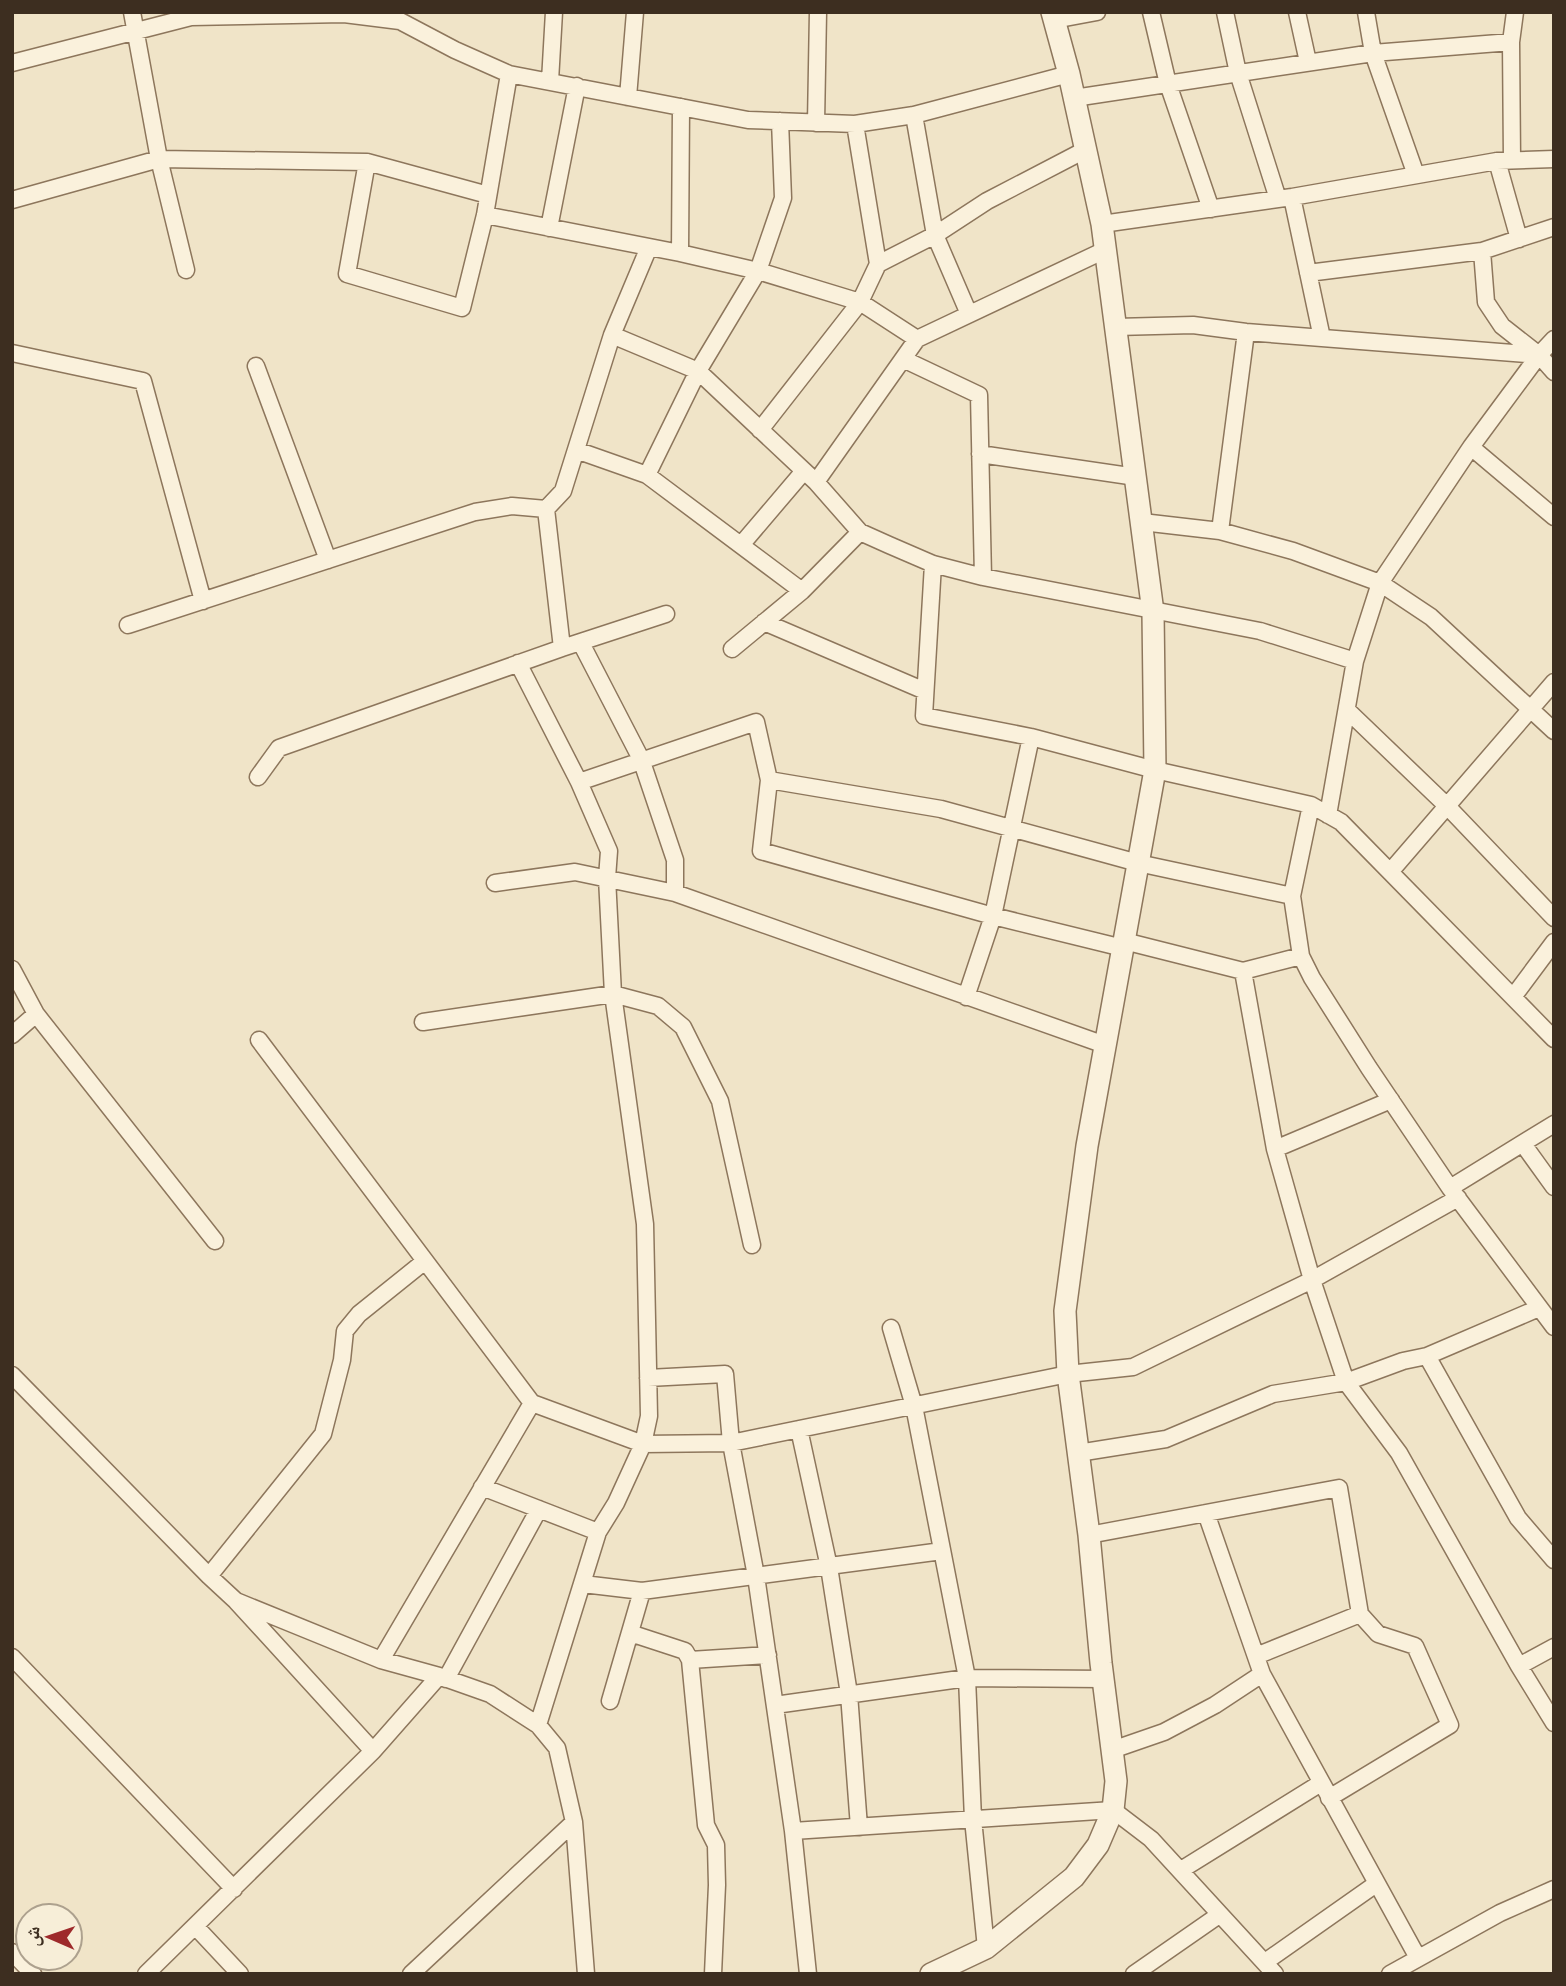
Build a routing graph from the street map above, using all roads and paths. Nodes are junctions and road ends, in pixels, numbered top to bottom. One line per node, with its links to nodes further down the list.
1 (132, 12): 13 (street)
2 (554, 12): 21 (street)
3 (635, 12): 24 (street)
4 (818, 12): 29 (street)
5 (1097, 12): 12 (street)
6 (1151, 12): 22 (street)
7 (1225, 12): 18 (street)
8 (1297, 12): 16 (street)
9 (1366, 12): 15 (street)
10 (1515, 12): 14 (street)
11 (401, 15): 13 (street); 19 (street)
12 (1053, 16): 20 (street)
13 (136, 32): 17 (street); 32 (street)
14 (1511, 42): 15 (street); 34 (street)
15 (1373, 52): 16 (street); 36 (street)
16 (1308, 62): 18 (street)
17 (12, 63)
18 (1238, 73): 22 (street); 38 (street)
19 (509, 74): 21 (street); 37 (street)
20 (1069, 74): 25 (street); 27 (street)
21 (550, 81): 23 (street)
22 (1168, 84): 25 (street); 40 (street)
23 (577, 86): 24 (street); 44 (street)
24 (628, 97): 26 (street)
25 (1074, 98): 31 (street)
26 (681, 107): 28 (street); 50 (street)
27 (914, 115): 30 (street); 45 (street)
28 (780, 121): 29 (street); 53 (street)
29 (816, 123): 30 (street)
30 (855, 124): 51 (street)
31 (1085, 150): 42 (street); 45 (street)
32 (159, 159): 35 (street); 39 (street); 52 (street)
33 (1554, 159): 34 (street)
34 (1504, 161): 36 (street); 46 (street)
35 (367, 162): 37 (street); 41 (street)
36 (1416, 175): 38 (street)
37 (488, 195): 41 (street)
38 (1284, 198): 40 (street); 54 (street)
39 (12, 200)
40 (1211, 209): 42 (street)
41 (485, 215): 44 (street)
42 (1102, 224): 48 (street)
43 (1554, 227): 46 (street)
44 (549, 228): 47 (street)
45 (935, 235): 51 (street); 56 (street)
46 (1519, 239): 49 (street)
47 (649, 247): 50 (street); 59 (street)
48 (1105, 250): 56 (street); 57 (street)
49 (1482, 251): 54 (street); 64 (street)
50 (680, 253): 53 (street)
51 (878, 264): 55 (street)
52 (186, 271)
53 (758, 271): 55 (street); 67 (street)
54 (1308, 273): 60 (street)
55 (860, 302): 61 (street); 69 (street)
56 (969, 314): 61 (street)
57 (1116, 327): 58 (street); 75 (street)
58 (1246, 332): 60 (street); 79 (street)
59 (612, 335): 67 (street); 71 (street)
60 (1322, 338): 64 (street)
61 (917, 339): 65 (street)
62 (1554, 339): 64 (street)
63 (12, 353): 87 (street)
64 (1539, 355): 68 (street); 70 (street)
65 (903, 359): 72 (street); 74 (street)
66 (256, 366): 82 (street)
67 (698, 372): 69 (street); 73 (street)
68 (1554, 372)
69 (760, 430): 74 (street)
70 (1471, 447): 77 (street); 85 (street)
71 (576, 450): 73 (street); 76 (street)
72 (980, 454): 75 (street); 84 (street)
73 (647, 475): 81 (street)
74 (810, 477): 80 (street); 81 (street)
75 (1136, 477): 78 (street)
76 (546, 509): 82 (street); 93 (street)
77 (1554, 517)
78 (1142, 522): 79 (street); 88 (street)
79 (1220, 531): 85 (street)
80 (860, 532): 83 (street); 86 (street)
81 (741, 545): 86 (street)
82 (328, 560): 87 (street)
83 (933, 564): 84 (street); 98 (street)
84 (983, 577): 88 (street)
85 (1380, 583): 95 (street); 99 (street)
86 (802, 591): 90 (street)
87 (203, 601): 91 (street)
88 (1153, 612): 95 (street); 104 (street)
89 (666, 614): 92 (street)
90 (764, 622): 94 (street); 98 (street)
91 (128, 625)
92 (581, 643): 93 (street); 103 (street)
93 (562, 648): 96 (street)
94 (732, 649)
95 (1355, 662): 100 (street)
96 (518, 663): 105 (street); 107 (street)
97 (1554, 682): 99 (street)
98 (925, 691): 102 (street)
99 (1531, 708): 101 (street); 109 (street)
100 (1347, 710): 109 (street); 110 (street)
101 (1554, 731)
102 (1031, 737): 104 (street); 111 (street)
103 (641, 759): 106 (street); 107 (street); 116 (street)
104 (1155, 770): 108 (street); 112 (street)
105 (258, 777)
106 (769, 780): 111 (street); 118 (street)
107 (579, 782): 114 (street)
108 (1311, 805): 110 (street); 117 (street)
109 (1447, 806): 113 (street); 119 (street)
110 (1328, 815): 113 (street)
111 (1012, 828): 112 (street); 118 (street)
112 (1138, 863): 117 (street); 121 (street)
113 (1390, 872): 127 (street)
114 (607, 878): 115 (street); 116 (street); 125 (street)
115 (495, 883)
116 (675, 893): 126 (street)
117 (1292, 896): 122 (street)
118 (993, 916): 121 (street); 126 (street)
119 (1554, 918)
120 (1554, 942): 127 (street)
121 (1123, 945): 124 (street); 133 (street)
122 (1301, 956): 124 (street); 134 (street)
123 (12, 970): 128 (street)
124 (1243, 971): 137 (street)
125 (613, 994): 129 (street); 141 (street); 150 (street)
126 (966, 997): 133 (street)
127 (1513, 997): 131 (street)
128 (36, 1014): 130 (street); 140 (street)
129 (423, 1022)
130 (12, 1035)
131 (1554, 1039)
132 (259, 1040): 142 (street)
133 (1105, 1045): 148 (street)
134 (1391, 1100): 137 (street); 139 (street)
135 (1554, 1124): 136 (street)
136 (1523, 1144): 138 (street); 139 (street)
137 (1275, 1149): 143 (street)
138 (1554, 1186)
139 (1454, 1193): 143 (street); 144 (street)
140 (215, 1241)
141 (752, 1245)
142 (425, 1261): 152 (street); 166 (street)
143 (1312, 1280): 148 (street); 151 (street)
144 (1539, 1308): 145 (street); 147 (street)
145 (1554, 1327)
146 (891, 1328): 153 (street)
147 (1427, 1356): 151 (street); 164 (street)
148 (1068, 1374): 153 (street); 157 (street)
149 (12, 1375): 166 (street)
150 (648, 1378): 155 (street); 156 (street)
151 (1346, 1382): 157 (street); 179 (street)
152 (532, 1403): 156 (street); 158 (street)
153 (914, 1406): 154 (street); 163 (street)
154 (799, 1429): 155 (street); 165 (street)
155 (731, 1443): 156 (street); 167 (street)
156 (643, 1444): 161 (street)
157 (1078, 1453): 162 (street)
158 (482, 1487): 159 (street); 177 (street)
159 (539, 1509): 161 (street); 181 (street)
160 (1206, 1513): 162 (street); 171 (street); 175 (street)
161 (598, 1532): 168 (street)
162 (1089, 1535): 183 (street)
163 (942, 1551): 165 (street); 182 (street)
164 (1554, 1560)
165 (829, 1567): 167 (street); 184 (street)
166 (209, 1576): 170 (street)
167 (756, 1576): 169 (street); 174 (street)
168 (583, 1584): 169 (street); 188 (street)
169 (642, 1591): 172 (street)
170 (236, 1601): 177 (street); 190 (street)
171 (1360, 1614): 175 (street); 192 (street)
172 (630, 1633): 178 (street); 185 (street)
173 (1554, 1647): 179 (street)
174 (768, 1656): 178 (street); 186 (street)
175 (1256, 1656): 180 (street)
176 (12, 1657): 200 (street)
177 (381, 1660): 181 (street)
178 (691, 1660): 214 (street)
179 (1519, 1666): 187 (street)
180 (1262, 1674): 189 (street); 191 (street)
181 (443, 1678): 188 (street); 190 (street)
182 (967, 1678): 183 (street); 184 (street); 194 (street)
183 (1103, 1679): 189 (street)
184 (849, 1694): 186 (street); 196 (street)
185 (610, 1701)
186 (775, 1705): 197 (street)
187 (1554, 1723)
188 (538, 1724): 195 (street)
189 (1112, 1750): 193 (street)
190 (373, 1751): 200 (street)
191 (1321, 1783): 192 (street); 198 (street)
192 (1329, 1798): 199 (street)
193 (1112, 1810): 194 (street); 198 (street); 204 (street)
194 (974, 1819): 196 (street); 204 (street)
195 (574, 1822): 207 (street); 213 (street)
196 (859, 1827): 197 (street)
197 (793, 1831): 215 (street)
198 (1181, 1870): 202 (street)
199 (1376, 1884): 206 (street); 208 (street)
200 (234, 1889): 203 (street)
201 (1554, 1889): 206 (street)
202 (1219, 1915): 208 (street); 217 (street)
203 (195, 1926): 210 (street); 211 (street)
204 (986, 1948): 216 (street)
205 (12, 1952): 209 (street)
206 (1418, 1958): 218 (street)
207 (424, 1968): 212 (street)
208 (1270, 1968)
209 (33, 1974)
210 (146, 1974)
211 (240, 1974)
212 (411, 1974)
213 (586, 1974)
214 (713, 1974)
215 (808, 1974)
216 (931, 1974)
217 (1134, 1974)
218 (1390, 1974)

